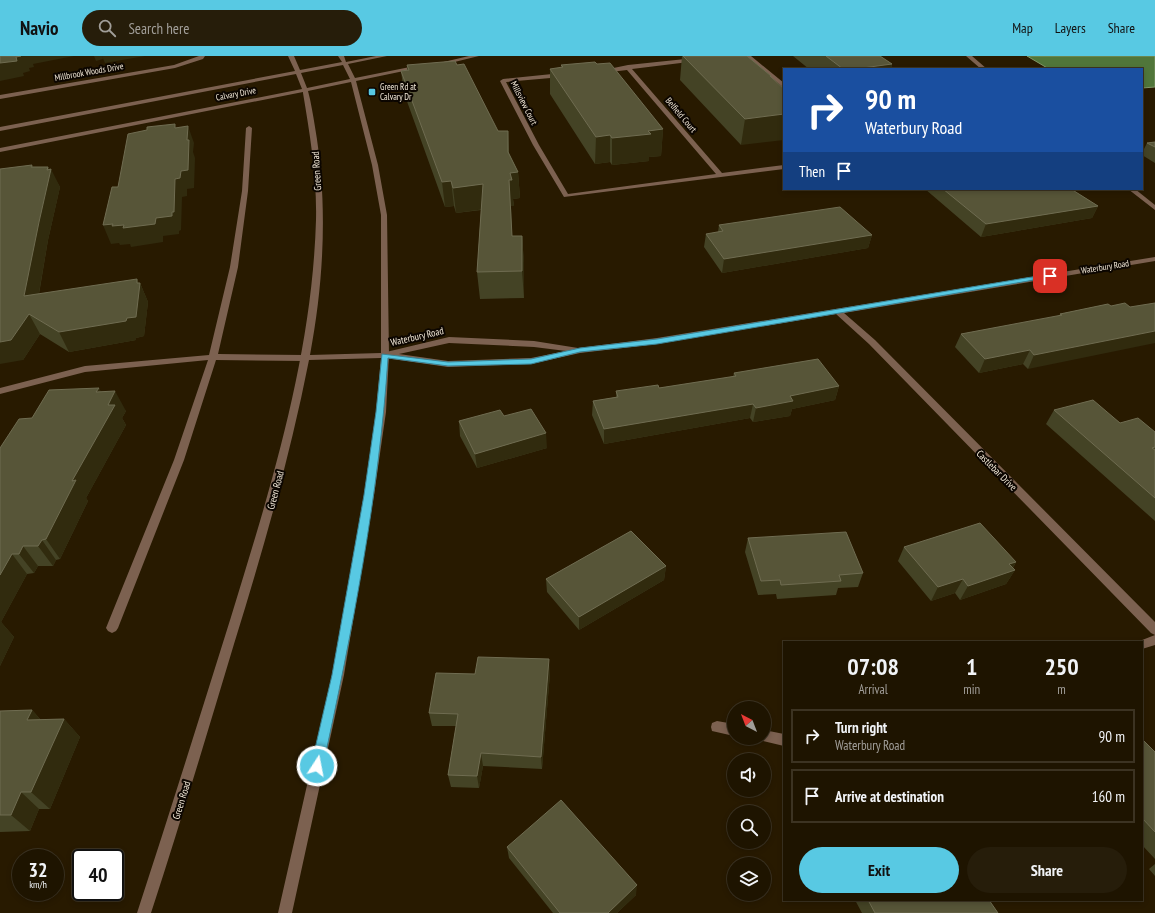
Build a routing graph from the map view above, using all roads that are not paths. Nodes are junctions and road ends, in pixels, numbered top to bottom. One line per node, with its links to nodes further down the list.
1 (202, 56): 20 (street, Millbrook Woods Drive)
2 (291, 56): 15 (street, Green Road)
3 (341, 56): 9 (street)
4 (384, 56): 9 (street, Calvary Drive)
5 (476, 56): 10 (street)
6 (968, 56): 13 (street)
7 (726, 57): 18 (street)
8 (705, 59): 12 (street)
9 (345, 63): 15 (street, Calvary Drive); 17 (street)
10 (433, 65)
11 (425, 66): 17 (street, Calvary Drive)
12 (628, 68): 14 (street); 25 (street, Belfield Court)
13 (983, 68)
14 (594, 71)
15 (296, 72): 19 (street, Green Road); 22 (street, Calvary Drive)
16 (571, 74): 25 (street, Millsview Court)
17 (353, 80): 19 (street, Calvary Drive); 31 (street)
18 (783, 85)
19 (305, 90): 23 (street, Calvary Drive); 33 (street, Green Road)
20 (0, 97)
21 (249, 128): 32 (street)
22 (0, 129)
23 (0, 150)
24 (783, 166): 25 (street, Millsview Court)
25 (720, 175)
26 (1133, 190): 27 (street)
27 (1155, 208)
28 (1155, 259): 29 (street, Waterbury Road)
29 (838, 311): 30 (street, Waterbury Road); 36 (street, Castlebar Drive)
30 (580, 350): 31 (street, Waterbury Road); 31 (street, Waterbury Road)
31 (385, 356): 33 (street); 44 (street)
32 (213, 357): 33 (street); 34 (street); 35 (street)
33 (304, 358): 43 (street, Green Road)
34 (0, 391)
35 (112, 628)
36 (1155, 630)
37 (1155, 640): 38 (street)
38 (1143, 644)
39 (717, 727): 40 (street)
40 (727, 729)
41 (771, 737): 42 (street)
42 (783, 740)
43 (144, 913)
44 (285, 913)

